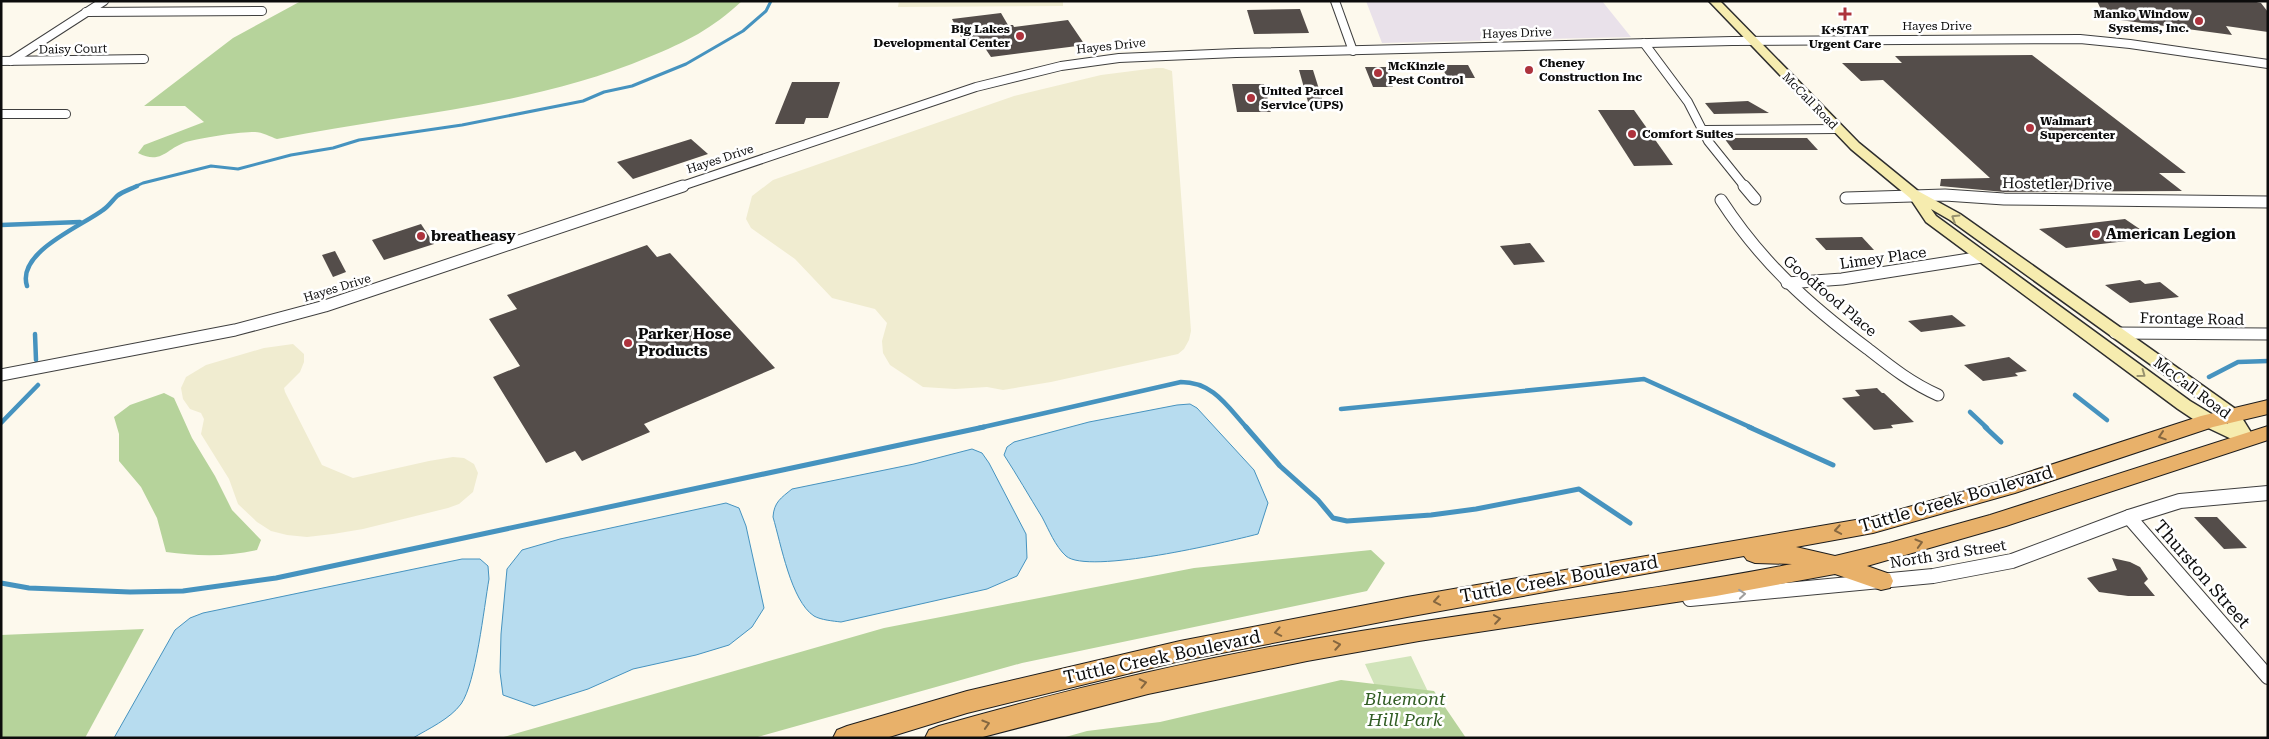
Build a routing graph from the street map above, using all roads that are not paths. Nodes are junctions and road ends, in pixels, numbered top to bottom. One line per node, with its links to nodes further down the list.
1 (104, 1): 5 (street)
2 (1335, 1): 8 (street)
3 (1714, 1): 6 (main road, McCall Road)
4 (262, 11): 5 (street)
5 (86, 12): 11 (street)
6 (1753, 41): 7 (street, Hayes Drive); 12 (street, Hayes Drive); 16 (main road, McCall Road)
7 (1644, 43): 8 (street, Hayes Drive); 17 (street)
8 (1353, 51): 29 (street, Hayes Drive)
9 (144, 59): 11 (street, Daisy Court)
10 (1, 61): 11 (street, Daisy Court)
11 (11, 61): 13 (street)
12 (2268, 64)
13 (1, 67)
14 (1, 114): 15 (street)
15 (66, 114)
16 (1836, 129): 17 (street); 18 (main road, McCall Road)
17 (1704, 130): 20 (street)
18 (1913, 194): 19 (street, Hostetler Drive); 22 (street, Hostetler Drive); 23 (main road, McCall Road); 26 (main road, McCall Road, one-way to 18)
19 (1846, 198)
20 (1755, 199)
21 (1722, 200): 24 (street, Goodfood Place)
22 (2268, 202)
23 (1982, 258): 24 (street, Limey Place); 25 (main road, McCall Road); 26 (main road)
24 (1787, 283): 30 (street, Goodfood Place)
25 (2026, 289): 27 (main road); 33 (main road, McCall Road, one-way to 33)
26 (2059, 292): 27 (main road, McCall Road)
27 (2115, 333): 28 (street, Frontage Road); 32 (main road, McCall Road)
28 (2268, 334)
29 (1, 374)
30 (1938, 395)
31 (2268, 407): 32 (highway, Tuttle Creek Boulevard)
32 (2231, 414): 33 (highway, Tuttle Creek Boulevard); 34 (main road, McCall Road)
33 (2208, 420): 34 (main road, McCall Road); 37 (highway, Tuttle Creek Boulevard, one-way to 37)
34 (2257, 436): 38 (highway, Tuttle Creek Boulevard, one-way to 34)
35 (2268, 493): 36 (street, North 3rd Street)
36 (2128, 517): 39 (street, North 3rd Street); 41 (street, Thurston Street)
37 (1691, 556): 38 (highway); 42 (highway, Tuttle Creek Boulevard, one-way to 42)
38 (1838, 564): 39 (highway); 40 (highway, Tuttle Creek Boulevard)
39 (1882, 581): 40 (street, North 3rd Street, one-way to 39)
40 (1624, 601): 43 (highway, Tuttle Creek Boulevard, one-way to 40)
41 (2268, 678)
42 (847, 738)
43 (939, 738)

